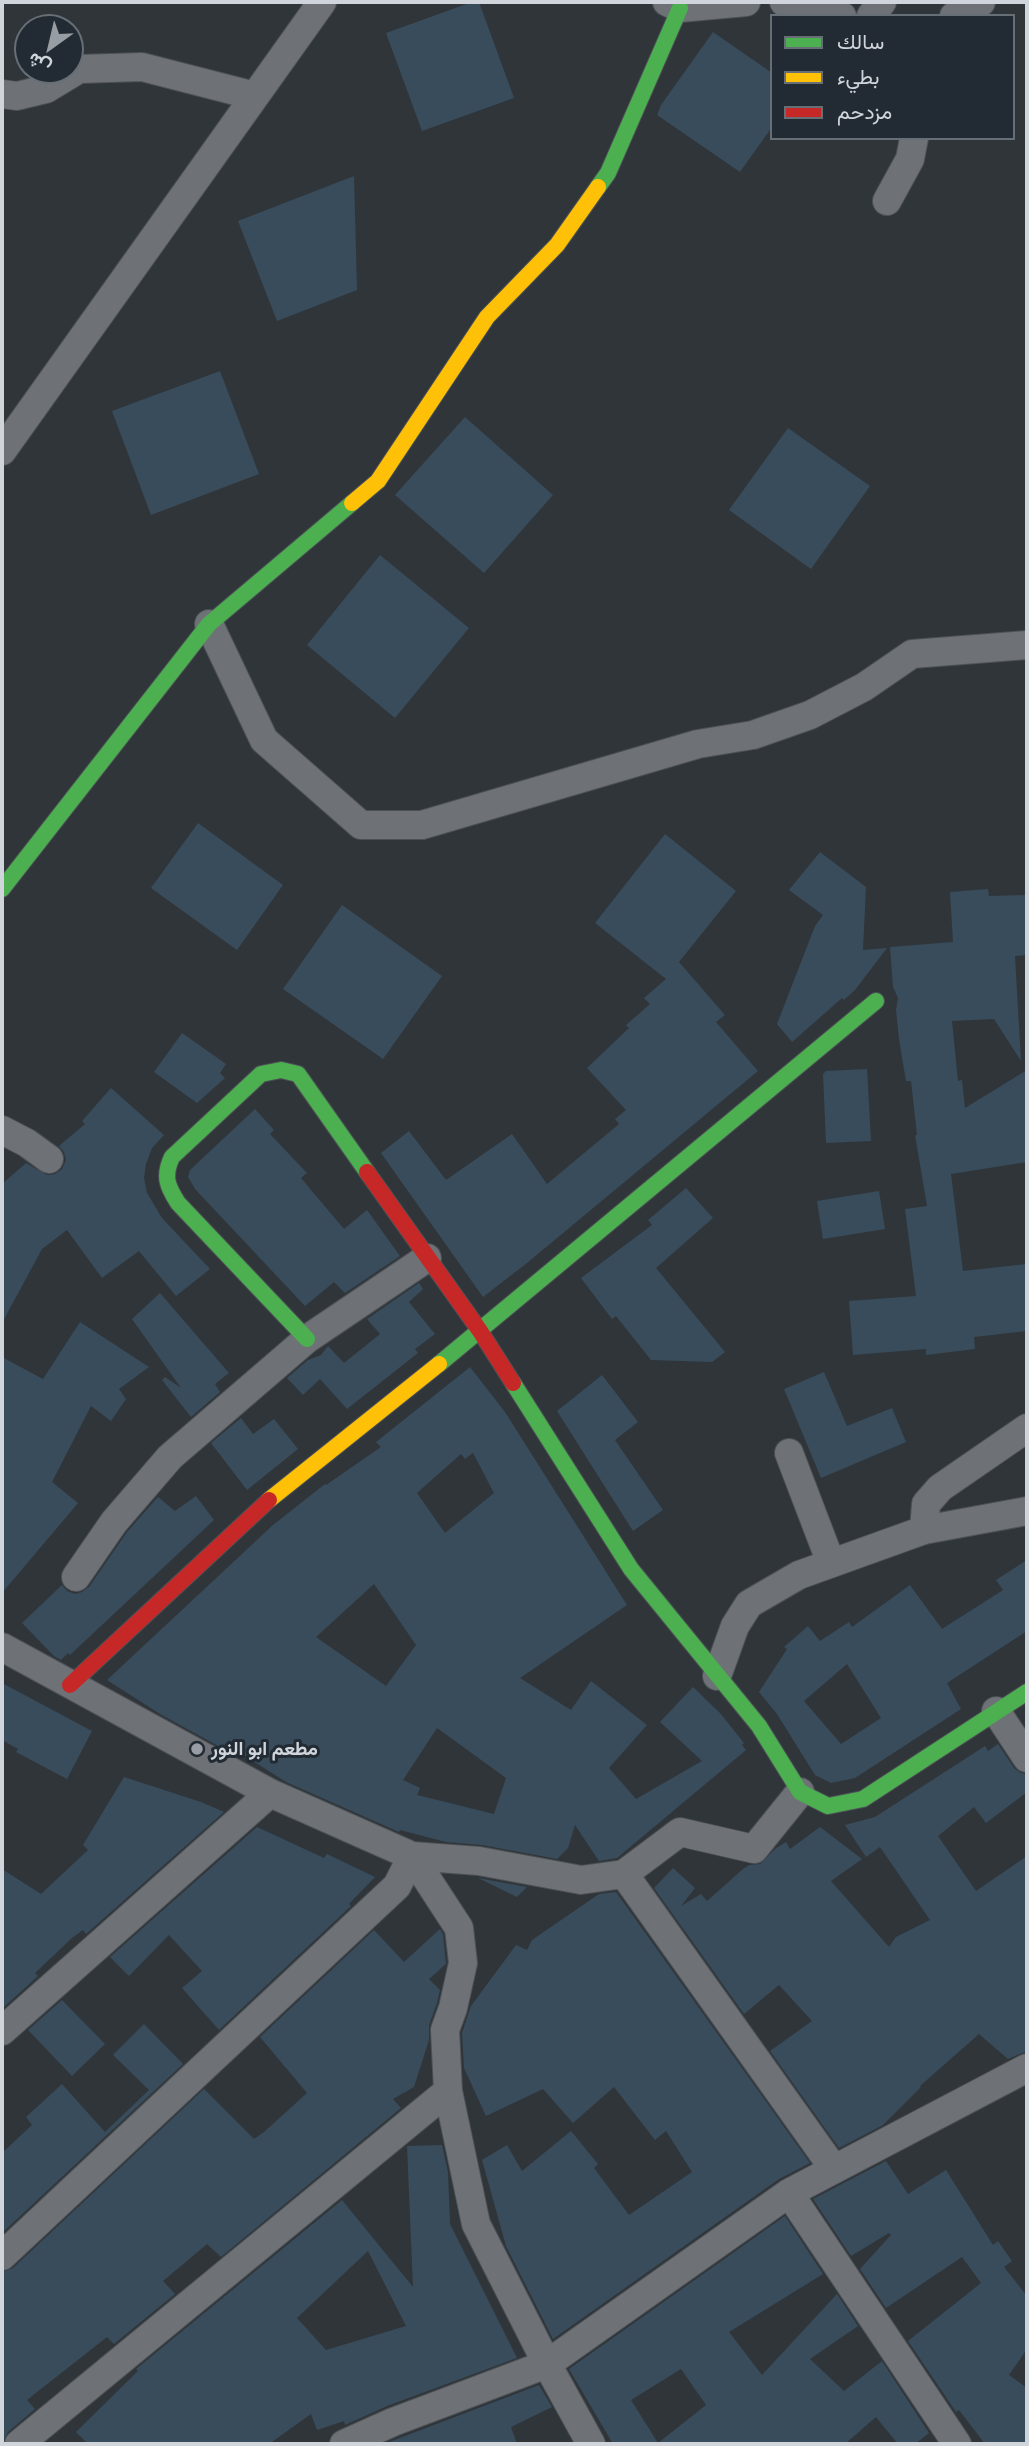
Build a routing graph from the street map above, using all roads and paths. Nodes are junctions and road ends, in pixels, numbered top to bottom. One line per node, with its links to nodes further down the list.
1 (322, 2): 9 (street)
2 (746, 2): 5 (street)
3 (784, 2): 6 (street)
4 (981, 2): 7 (street)
5 (673, 5): 13 (street)
6 (834, 14)
7 (958, 14)
8 (2, 94): 9 (street)
9 (255, 96): 12 (street)
10 (914, 140): 11 (street)
11 (887, 201)
12 (2, 451)
13 (209, 624): 14 (street); 15 (street)
14 (1027, 645)
15 (2, 889)
16 (876, 1001): 20 (street)
17 (2, 1130): 18 (street)
18 (49, 1159)
19 (427, 1258): 20 (street); 21 (street); 21 (street)
20 (480, 1331): 29 (street); 30 (street)
21 (307, 1339): 27 (street)
22 (1027, 1428): 25 (street)
23 (789, 1453): 26 (street)
24 (1027, 1511): 25 (street)
25 (924, 1530): 26 (street)
26 (831, 1563): 29 (street)
27 (76, 1577)
28 (2, 1647): 30 (street)
29 (717, 1676): 34 (street)
30 (70, 1685): 35 (street)
31 (1027, 1692): 32 (street)
32 (996, 1711): 33 (street); 34 (street)
33 (1027, 1758)
34 (800, 1792): 37 (street)
35 (270, 1793): 36 (street); 38 (street)
36 (412, 1856): 37 (street); 40 (street); 43 (street)
37 (624, 1874): 41 (street)
38 (2, 2031)
39 (1027, 2068): 41 (street)
40 (448, 2091): 44 (street); 45 (street)
41 (834, 2169): 42 (street)
42 (789, 2193): 44 (street); 48 (street)
43 (2, 2256)
44 (547, 2364): 46 (street); 47 (street)
45 (19, 2444)
46 (344, 2444)
47 (591, 2444)
48 (957, 2444)

